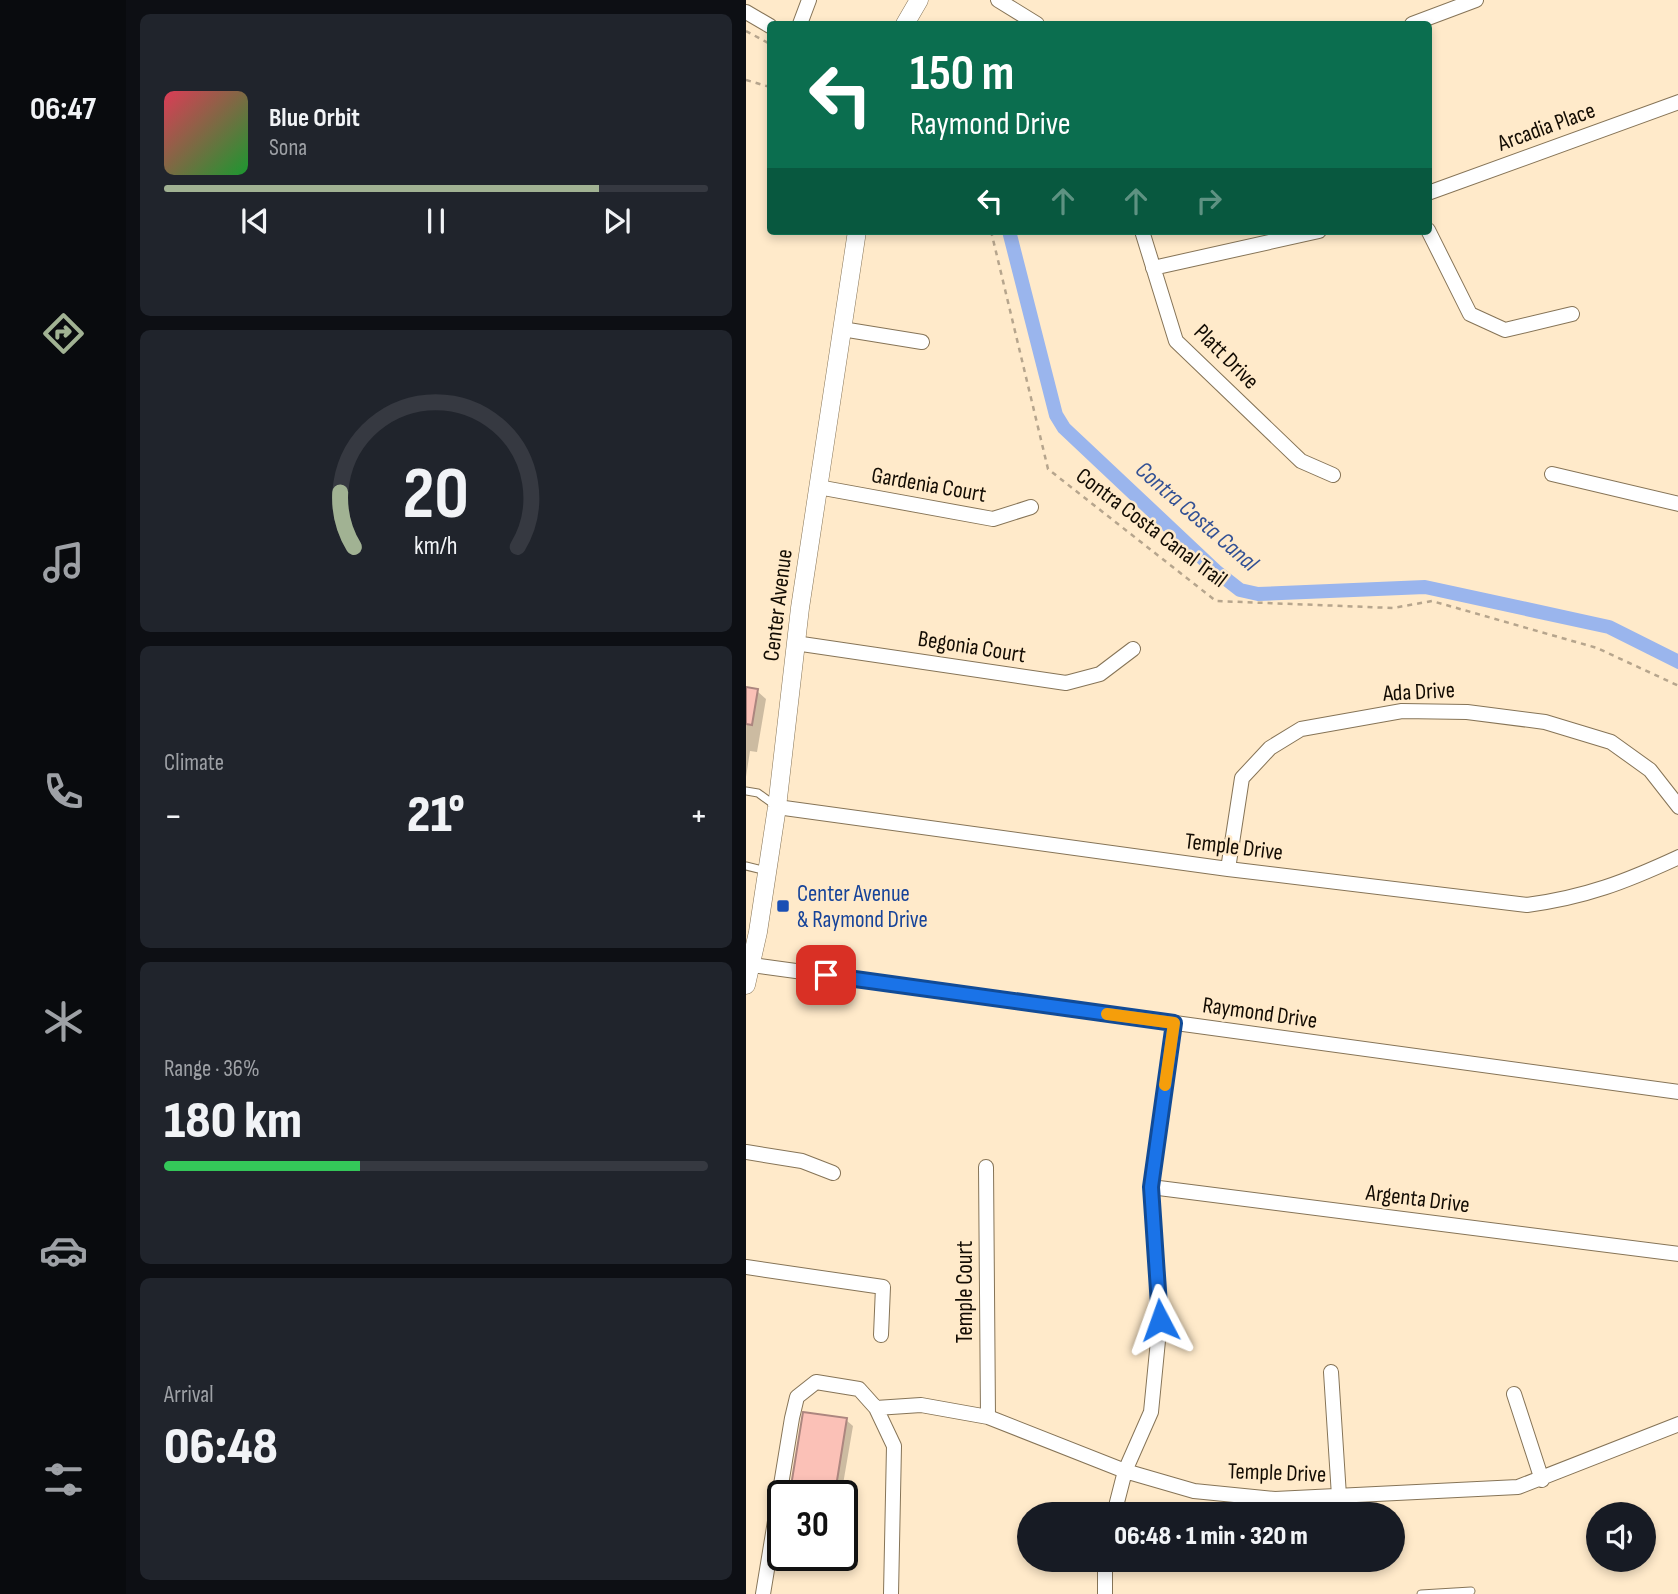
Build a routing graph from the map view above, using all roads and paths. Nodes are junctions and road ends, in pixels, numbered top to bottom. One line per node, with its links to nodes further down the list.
1 (809, 0): 6 (street)
2 (919, 0): 7 (street)
3 (998, 0): 8 (street)
4 (1476, 0): 9 (street)
5 (746, 12): 10 (street)
6 (801, 21)
7 (907, 21)
8 (1032, 21)
9 (1420, 21)
10 (767, 24)
11 (746, 31): 12 (path)
12 (767, 42)
13 (746, 80): 14 (path)
14 (767, 86)
15 (1679, 102): 16 (street, Arcadia Place)
16 (1432, 192)
17 (856, 235): 24 (street, Center Avenue)
18 (992, 235): 33 (path, Contra Costa Canal Trail)
19 (1143, 235): 22 (street, Platt Drive)
20 (1301, 235): 22 (street)
21 (1430, 235): 23 (street)
22 (1153, 268): 27 (street, Platt Drive)
23 (1572, 314)
24 (842, 329): 25 (street); 28 (street, Center Avenue)
25 (922, 342)
26 (1552, 474): 29 (street)
27 (1333, 475)
28 (818, 487): 30 (street, Gardenia Court); 31 (street, Center Avenue)
29 (1679, 504)
30 (1031, 507)
31 (796, 643): 32 (street, Begonia Court); 35 (street, Center Avenue)
32 (1133, 649)
33 (1679, 687)
34 (746, 791): 35 (lane)
35 (777, 807): 39 (street, Temple Drive); 40 (street, Center Avenue)
36 (1679, 807): 39 (street, Ada Drive)
37 (1679, 857): 39 (street, Temple Drive)
38 (746, 866): 40 (lane)
39 (1228, 869)
40 (767, 871): 41 (street, Center Avenue)
41 (752, 965): 42 (street, Center Avenue); 43 (street, Raymond Drive)
42 (746, 985)
43 (1174, 1023): 44 (street, Raymond Drive); 48 (street)
44 (1679, 1092)
45 (746, 1152): 47 (street)
46 (986, 1167): 55 (street, Temple Court)
47 (833, 1173)
48 (1151, 1187): 49 (street, Argenta Drive); 57 (street)
49 (1679, 1254)
50 (746, 1267): 51 (street)
51 (881, 1335)
52 (1331, 1372): 59 (street)
53 (1514, 1394): 58 (street)
54 (877, 1408): 55 (street, Temple Drive); 63 (street); 64 (street)
55 (988, 1416): 57 (street, Temple Drive)
56 (1679, 1424): 58 (street, Temple Drive)
57 (1125, 1471): 59 (street, Temple Drive); 60 (street)
58 (1542, 1480): 59 (street, Temple Drive)
59 (1339, 1496)
60 (1117, 1502)
61 (1105, 1572): 65 (street)
62 (1470, 1591): 66 (lane)
63 (763, 1594)
64 (891, 1594)
65 (1105, 1594)
66 (1422, 1594)

